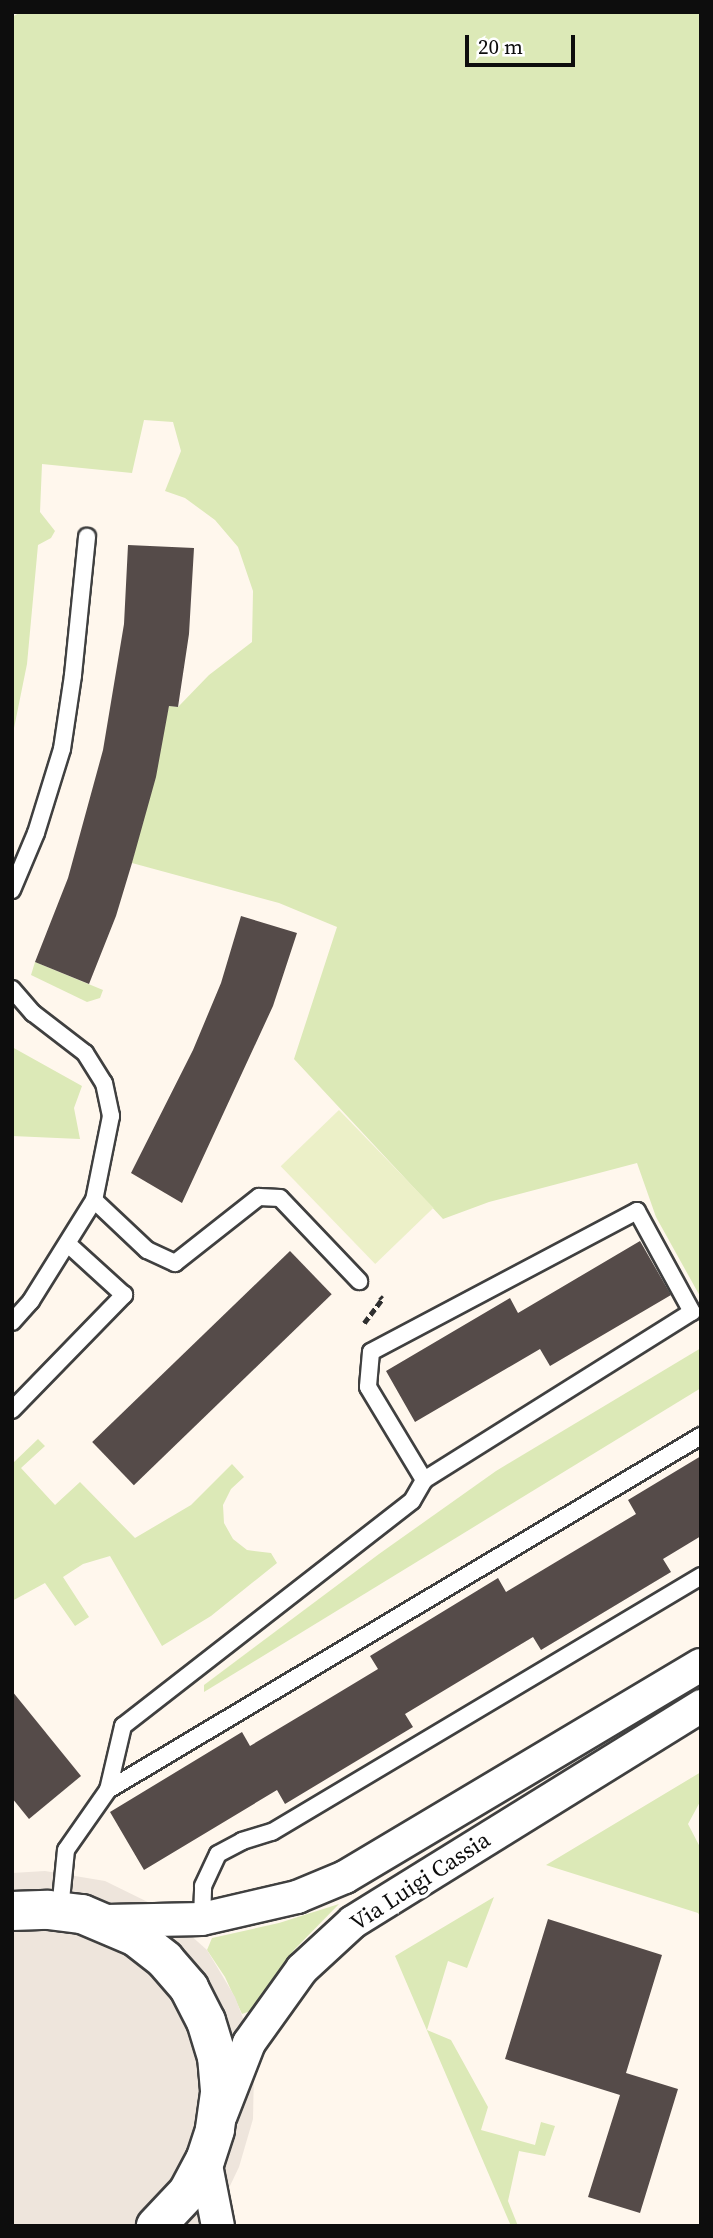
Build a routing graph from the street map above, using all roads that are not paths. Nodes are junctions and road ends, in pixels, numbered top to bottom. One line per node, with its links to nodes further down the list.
1 (87, 537): 2 (lane)
2 (12, 890)
3 (12, 989): 4 (lane)
4 (94, 1200): 5 (lane); 6 (lane)
5 (68, 1244): 7 (lane); 8 (lane)
6 (359, 1281)
7 (12, 1322)
8 (12, 1410)
9 (701, 1436): 14 (lane)
10 (424, 1480): 10 (lane); 14 (lane)
11 (701, 1576): 18 (lane)
12 (701, 1665): 18 (street, Via Luigi Cassia)
13 (701, 1706): 19 (street, Via Luigi Cassia)
14 (108, 1790): 16 (lane)
15 (12, 1892): 16 (street)
16 (40, 1911): 17 (street)
17 (103, 1920): 18 (street, Via Luigi Cassia); 19 (street)
18 (202, 1920)
19 (210, 2145): 20 (street); 21 (street)
20 (156, 2226)
21 (218, 2226)

